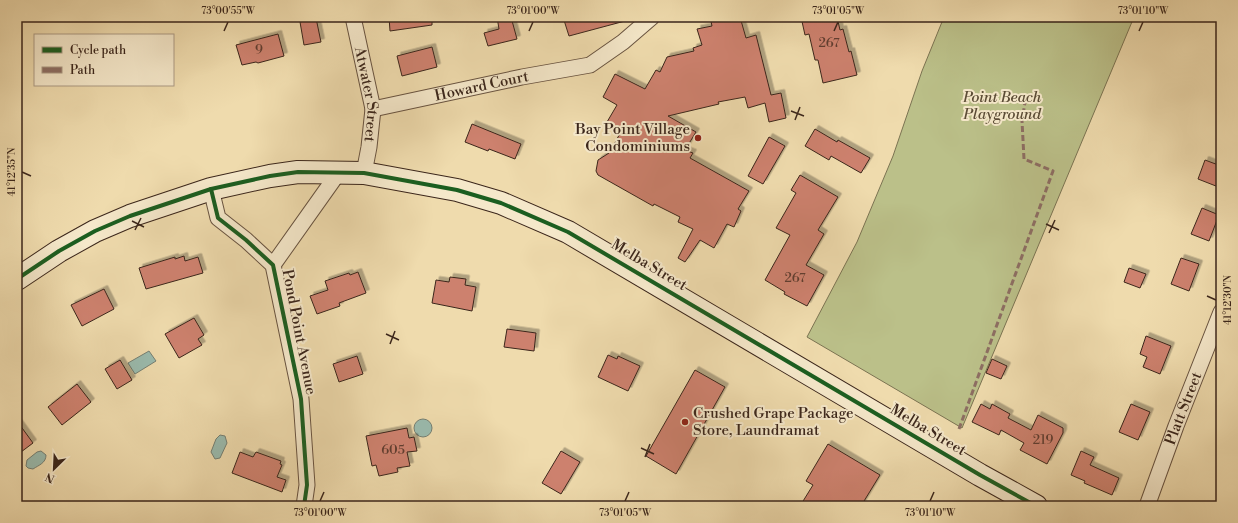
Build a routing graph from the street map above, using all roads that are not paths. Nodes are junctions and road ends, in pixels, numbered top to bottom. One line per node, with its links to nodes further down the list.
1 (353, 17): 3 (street, Atwater Street)
2 (652, 17): 3 (street, Howard Court)
3 (373, 109): 5 (street, Atwater Street)
4 (339, 172): 5 (main road, Melba Street); 6 (main road, Melba Street); 7 (street, Pond Point Avenue)
5 (364, 173): 11 (main road, Melba Street)
6 (211, 189): 7 (street, Pond Point Avenue); 8 (main road, Melba Street)
7 (273, 265): 10 (street, Pond Point Avenue)
8 (17, 279)
9 (1221, 312): 12 (street, Platt Street)
10 (304, 506)
11 (1036, 506)
12 (1147, 506)

